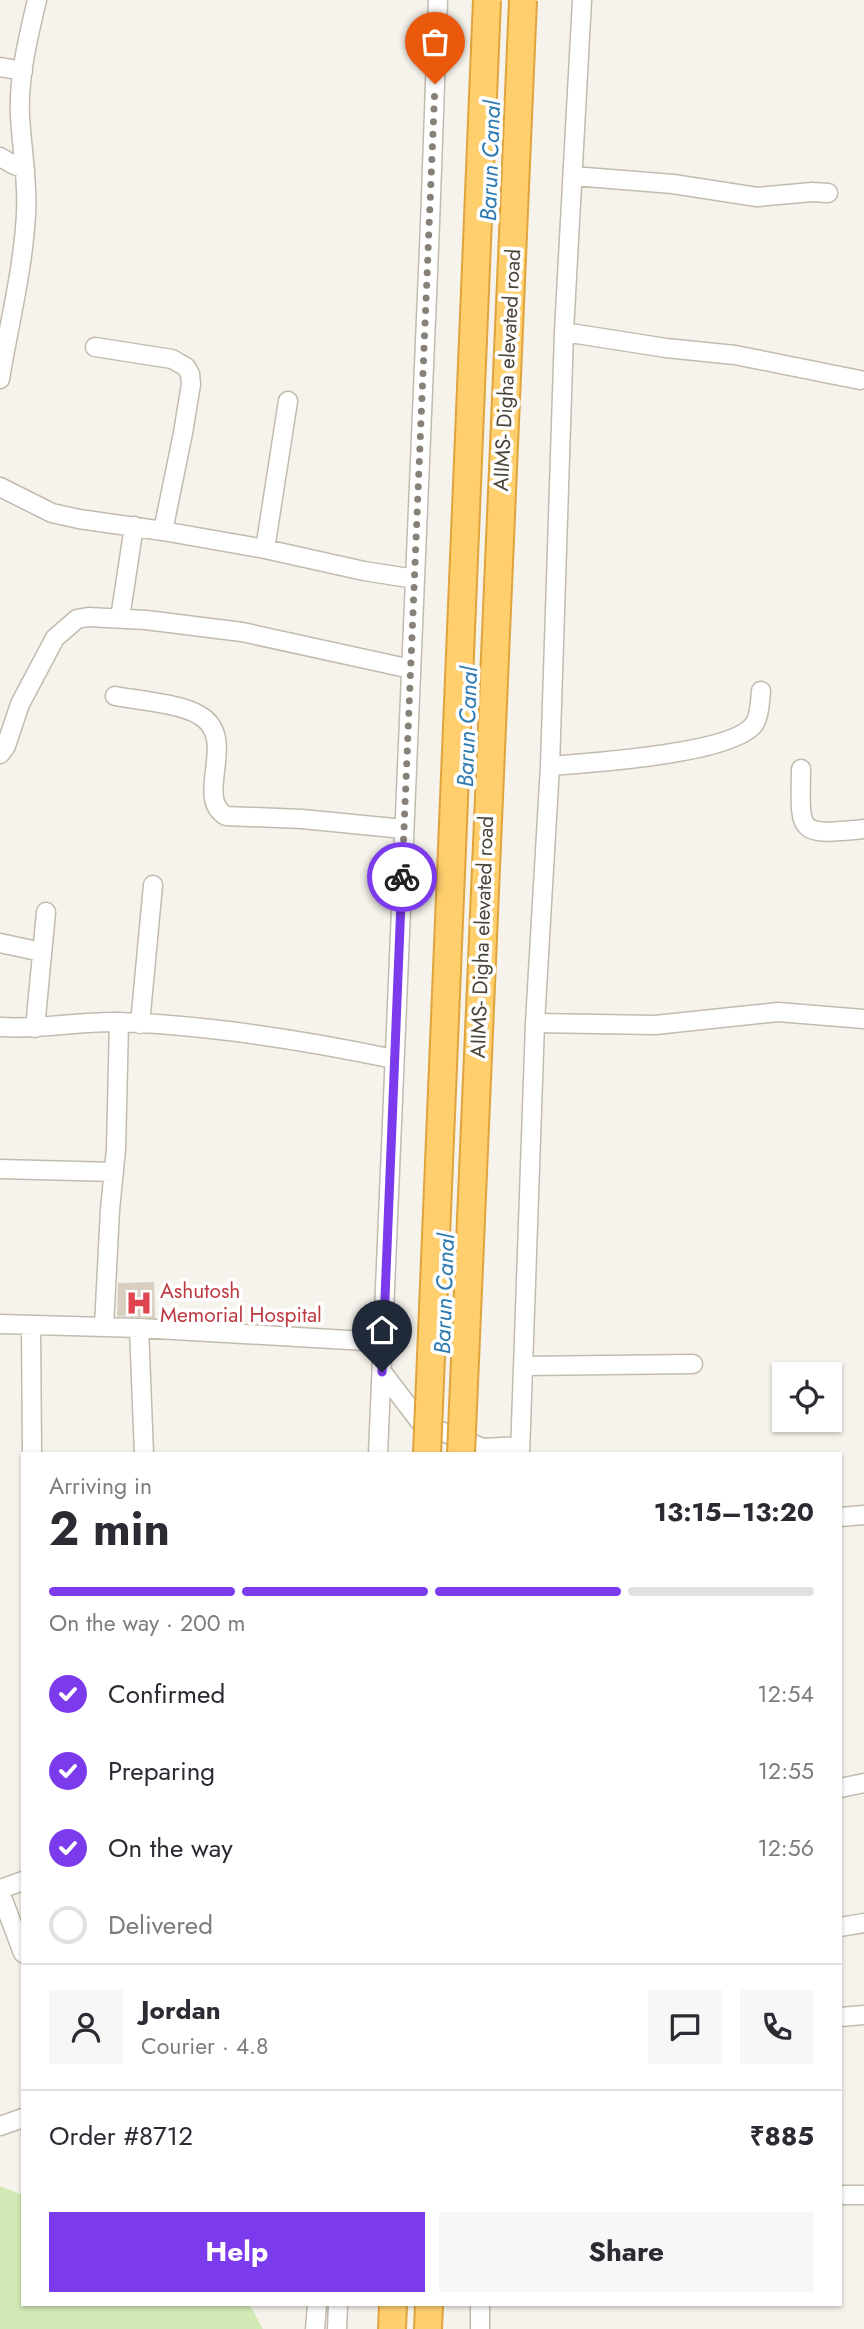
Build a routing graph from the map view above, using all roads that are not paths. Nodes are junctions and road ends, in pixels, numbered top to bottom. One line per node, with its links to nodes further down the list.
1 (37, 0): 7 (street)
2 (438, 0): 21 (street)
3 (488, 0): 57 (highway, AIIMS- Digha elevated road, bridge)
4 (523, 0): 52 (highway, AIIMS- Digha elevated road, bridge)
5 (582, 0): 10 (street)
6 (0, 67): 7 (street)
7 (23, 71): 9 (street)
8 (0, 157): 9 (street)
9 (25, 169): 14 (street)
10 (573, 176): 11 (street); 12 (street)
11 (828, 193)
12 (564, 332): 15 (street); 27 (street)
13 (95, 347): 19 (street)
14 (0, 379)
15 (860, 380)
16 (288, 401): 20 (street)
17 (0, 487): 18 (street)
18 (134, 526): 19 (street); 22 (street)
19 (163, 531): 20 (street)
20 (265, 549): 21 (street)
21 (415, 579): 23 (street)
22 (120, 618): 23 (street); 26 (street)
23 (411, 669): 29 (street)
24 (761, 691): 27 (street)
25 (115, 696): 29 (street)
26 (0, 754)
27 (550, 766): 37 (street)
28 (801, 769): 30 (street)
29 (404, 829): 41 (street)
30 (864, 829)
31 (153, 885): 38 (street)
32 (46, 912): 34 (street)
33 (0, 943): 34 (street)
34 (42, 952): 40 (street)
35 (864, 1019): 37 (street)
36 (120, 1022): 38 (street); 40 (street); 43 (street)
37 (535, 1023): 50 (street)
38 (140, 1024): 41 (street)
39 (0, 1027): 40 (street)
40 (35, 1028)
41 (394, 1059): 48 (street)
42 (0, 1169): 43 (street)
43 (114, 1172): 46 (street)
44 (0, 1324): 45 (street)
45 (31, 1325): 46 (street); 54 (street)
46 (104, 1326): 47 (street)
47 (139, 1328): 48 (street); 55 (street)
48 (383, 1342): 51 (street)
49 (693, 1364): 50 (street)
50 (524, 1366): 53 (street)
51 (382, 1372): 52 (street, bridge); 56 (street)
52 (468, 1450): 53 (street)
53 (520, 1450)
54 (32, 1452)
55 (144, 1452)
56 (378, 1452)
57 (427, 1452)
58 (864, 1515): 59 (street)
59 (842, 1517)
60 (864, 1783): 61 (street)
61 (842, 1788)
62 (21, 1882): 63 (street)
63 (0, 1891): 66 (street)
64 (864, 1923): 65 (street)
65 (842, 1927)
66 (21, 1948)
67 (864, 2015): 68 (street)
68 (842, 2017)
69 (21, 2120): 70 (street)
70 (0, 2126)
71 (842, 2195): 72 (street)
72 (864, 2195)
73 (317, 2306): 78 (street)
74 (338, 2306): 79 (street)
75 (393, 2306): 80 (highway)
76 (429, 2306): 81 (highway)
77 (481, 2306): 82 (street)
78 (315, 2329)
79 (337, 2329)
80 (392, 2329)
81 (428, 2329)
82 (480, 2329)

